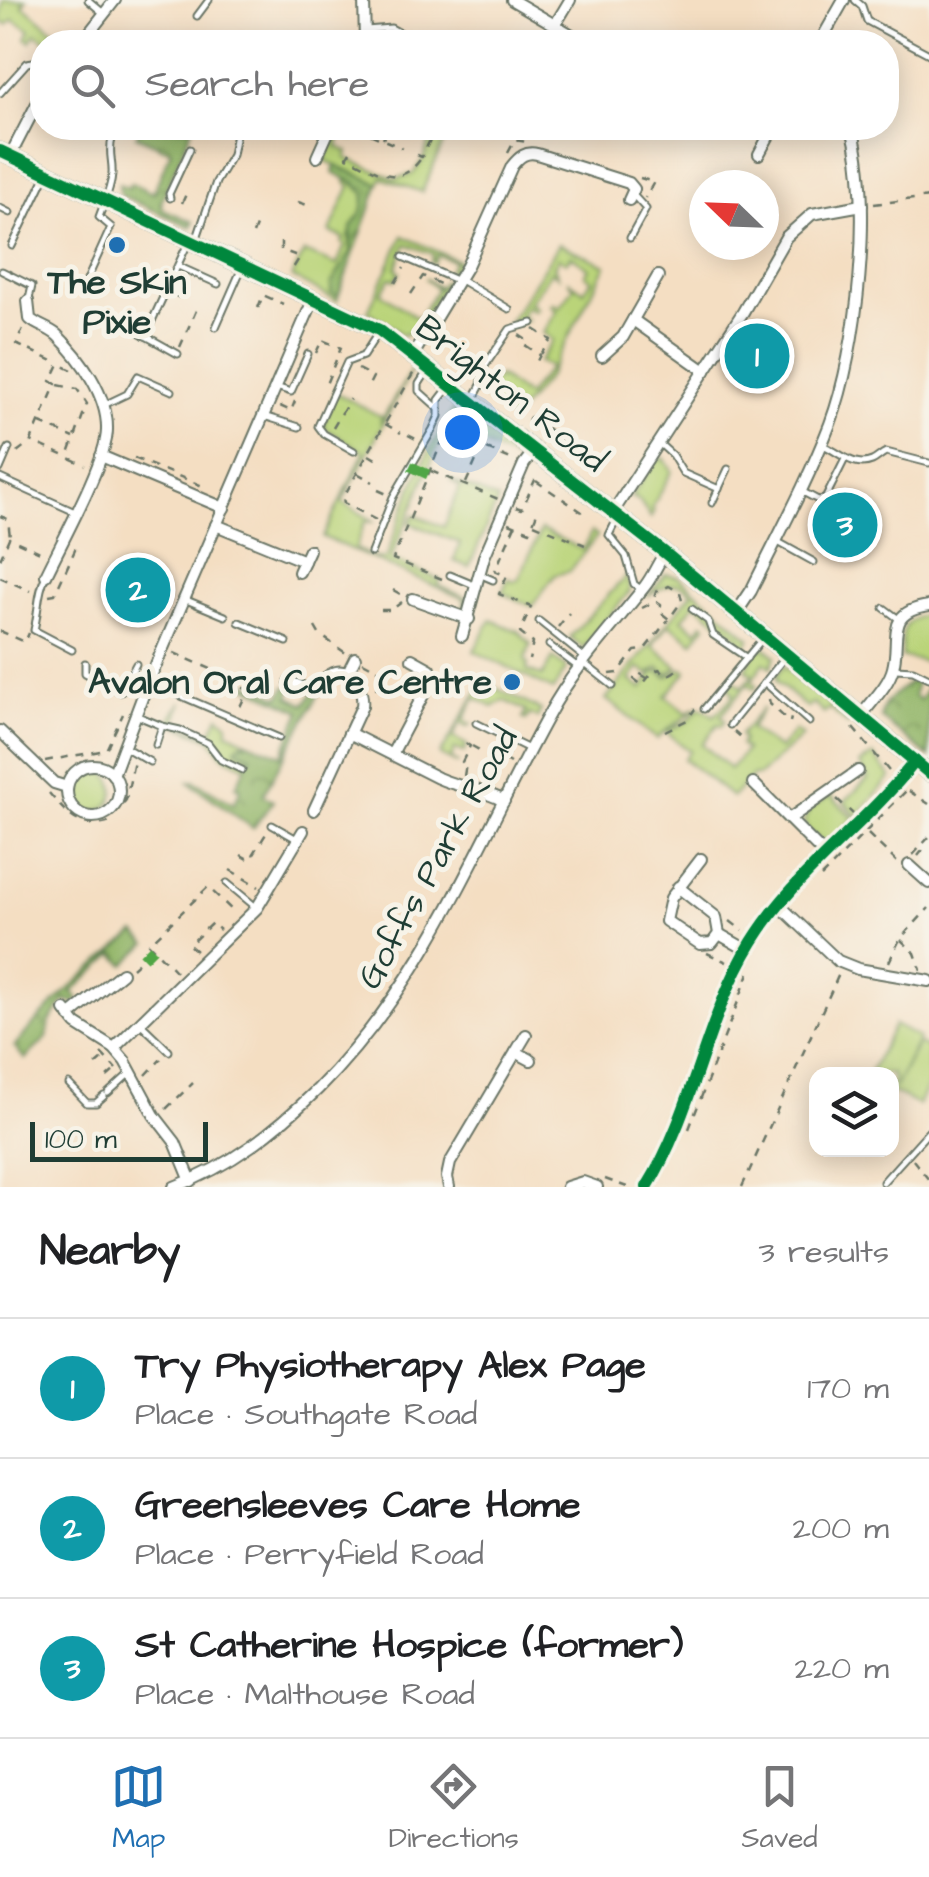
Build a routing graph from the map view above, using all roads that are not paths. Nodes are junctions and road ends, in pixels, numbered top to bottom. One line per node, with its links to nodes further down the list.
1 (88, 0): 9 (lane)
2 (115, 0): 9 (street)
3 (209, 0): 10 (lane)
4 (363, 0): 13 (street)
5 (512, 0): 11 (street)
6 (570, 0): 11 (street)
7 (844, 0): 15 (street)
8 (855, 0): 16 (lane)
9 (104, 14): 12 (street)
10 (197, 16)
11 (555, 25): 14 (street)
12 (91, 30)
13 (366, 30)
14 (564, 30)
15 (827, 30)
16 (884, 30)
17 (899, 38): 18 (lane)
18 (929, 54)
19 (30, 63): 20 (lane)
20 (0, 93)
21 (30, 113): 28 (street)
22 (112, 140): 34 (lane)
23 (234, 140): 39 (lane)
24 (325, 140): 30 (street)
25 (767, 140): 29 (street)
26 (855, 140): 35 (street)
27 (190, 149): 33 (lane)
28 (5, 153): 31 (main road, Brighton Road)
29 (759, 154)
30 (317, 157)
31 (47, 173): 34 (main road, Brighton Road); 40 (lane)
32 (631, 197): 38 (lane); 47 (street)
33 (170, 198)
34 (105, 201): 39 (main road, Brighton Road); 46 (lane)
35 (862, 205): 62 (street); 75 (street)
36 (0, 208): 37 (lane)
37 (10, 213)
38 (630, 238)
39 (192, 241): 42 (lane); 43 (main road, Brighton Road)
40 (12, 246)
41 (406, 259): 47 (lane)
42 (178, 266): 48 (lane); 57 (lane)
43 (243, 266): 49 (main road, Brighton Road); 55 (lane)
44 (2, 271): 50 (lane)
45 (658, 276): 52 (street)
46 (86, 280)
47 (459, 280): 51 (lane); 61 (street)
48 (218, 284)
49 (314, 298): 56 (main road, Brighton Road); 64 (street)
50 (28, 301): 67 (street)
51 (509, 310)
52 (633, 320): 60 (street); 62 (street)
53 (531, 324): 66 (lane)
54 (128, 326): 57 (lane)
55 (216, 327)
56 (379, 330): 61 (main road, Brighton Road); 78 (lane)
57 (146, 336): 58 (lane)
58 (177, 353)
59 (311, 356): 64 (lane)
60 (602, 356)
61 (421, 361): 63 (main road, Brighton Road); 68 (lane)
62 (705, 371): 74 (street)
63 (451, 384): 66 (main road, Brighton Road); 68 (lane)
64 (276, 387): 69 (street)
65 (172, 391): 67 (lane)
66 (472, 400): 77 (main road, Brighton Road)
67 (99, 406): 79 (street)
68 (438, 408): 94 (lane)
69 (264, 416): 71 (lane); 88 (street)
70 (532, 420): 72 (lane)
71 (298, 427)
72 (545, 430): 73 (lane); 77 (lane)
73 (558, 441)
74 (659, 444): 85 (lane); 90 (street)
75 (821, 444): 80 (lane); 86 (street)
76 (9, 448): 82 (lane)
77 (532, 449): 90 (main road, Brighton Road); 99 (street)
78 (354, 451)
79 (95, 458): 88 (street); 89 (street)
80 (845, 459): 81 (lane); 86 (lane)
81 (929, 463)
82 (0, 469)
83 (728, 469): 85 (lane)
84 (0, 478): 89 (lane)
85 (719, 489): 87 (lane)
86 (800, 490): 92 (street)
87 (712, 503)
88 (224, 508): 91 (street)
89 (75, 512): 97 (street)
90 (616, 515): 95 (main road, Brighton Road); 101 (lane)
91 (216, 525): 93 (street); 102 (street)
92 (775, 541): 96 (lane); 107 (street)
93 (309, 550)
94 (371, 553)
95 (665, 554): 101 (street, Goffs Park Road); 107 (main road, Brighton Road)
96 (814, 562)
97 (46, 575): 117 (lane)
98 (450, 576): 99 (lane)
99 (478, 580): 100 (lane); 109 (street)
100 (493, 580)
101 (642, 590): 123 (street, Goffs Park Road)
102 (184, 599): 108 (lane); 131 (street)
103 (409, 600): 109 (street)
104 (928, 606): 110 (street)
105 (692, 608): 121 (lane)
106 (884, 608): 110 (lane)
107 (737, 612): 113 (main road, Brighton Road)
108 (225, 616)
109 (469, 619): 114 (street)
110 (900, 620): 125 (street)
111 (539, 621): 123 (lane)
112 (239, 622): 115 (lane)
113 (766, 634): 118 (main road, Brighton Road); 121 (lane)
114 (462, 636)
115 (287, 642)
116 (550, 645): 123 (lane)
117 (72, 650)
118 (788, 654): 130 (lane); 135 (main road, Brighton Road)
119 (355, 658): 126 (street)
120 (412, 658): 146 (street)
121 (747, 658): 133 (lane)
122 (85, 662): 129 (lane)
123 (582, 662): 132 (lane); 145 (street, Goffs Park Road)
124 (136, 664): 129 (lane)
125 (893, 669): 127 (lane); 135 (street)
126 (347, 674): 128 (street); 141 (street)
127 (929, 678)
128 (290, 682)
129 (128, 683): 131 (lane)
130 (768, 685): 136 (lane); 138 (lane)
131 (147, 686): 134 (street); 142 (lane)
132 (612, 686)
133 (701, 708)
134 (130, 713): 139 (lane); 144 (street)
135 (861, 716): 147 (main road, Brighton Road)
136 (809, 722)
137 (476, 723): 145 (lane)
138 (730, 725)
139 (162, 726): 143 (lane); 149 (lane)
140 (0, 731): 154 (street)
141 (349, 732): 146 (street); 156 (street)
142 (279, 738)
143 (156, 744)
144 (126, 748): 148 (lane); 152 (street)
145 (530, 750): 155 (street, Goffs Park Road)
146 (392, 754): 155 (street)
147 (915, 761): 151 (main road, Brighton Road); 160 (street)
148 (150, 762)
149 (242, 770)
150 (858, 770): 157 (street)
151 (929, 772)
152 (113, 774): 154 (street); 154 (street)
153 (753, 782): 157 (street)
154 (67, 787)
155 (504, 802): 181 (street, Goffs Park Road)
156 (314, 810)
157 (789, 819): 160 (street)
158 (273, 825): 159 (lane)
159 (300, 836): 167 (street)
160 (826, 856): 166 (street)
161 (701, 859): 165 (street)
162 (910, 865): 164 (street)
163 (227, 883): 167 (lane)
164 (929, 884)
165 (678, 887): 168 (street); 168 (street)
166 (779, 905): 169 (street); 171 (street)
167 (257, 908): 172 (street)
168 (719, 928): 169 (street)
169 (747, 950): 187 (street)
170 (122, 973): 176 (street)
171 (929, 981)
172 (140, 1024): 174 (lane); 176 (street)
173 (526, 1034): 175 (street)
174 (169, 1051)
175 (516, 1052): 177 (street); 184 (street)
176 (109, 1053): 178 (street)
177 (531, 1060)
178 (128, 1074): 179 (lane); 181 (street)
179 (69, 1084)
180 (929, 1130): 182 (lane)
181 (191, 1180): 183 (street, Goffs Park Road)
182 (883, 1182)
183 (174, 1187)
184 (449, 1187)
185 (567, 1187): 186 (street)
186 (597, 1187)
187 (647, 1187)

